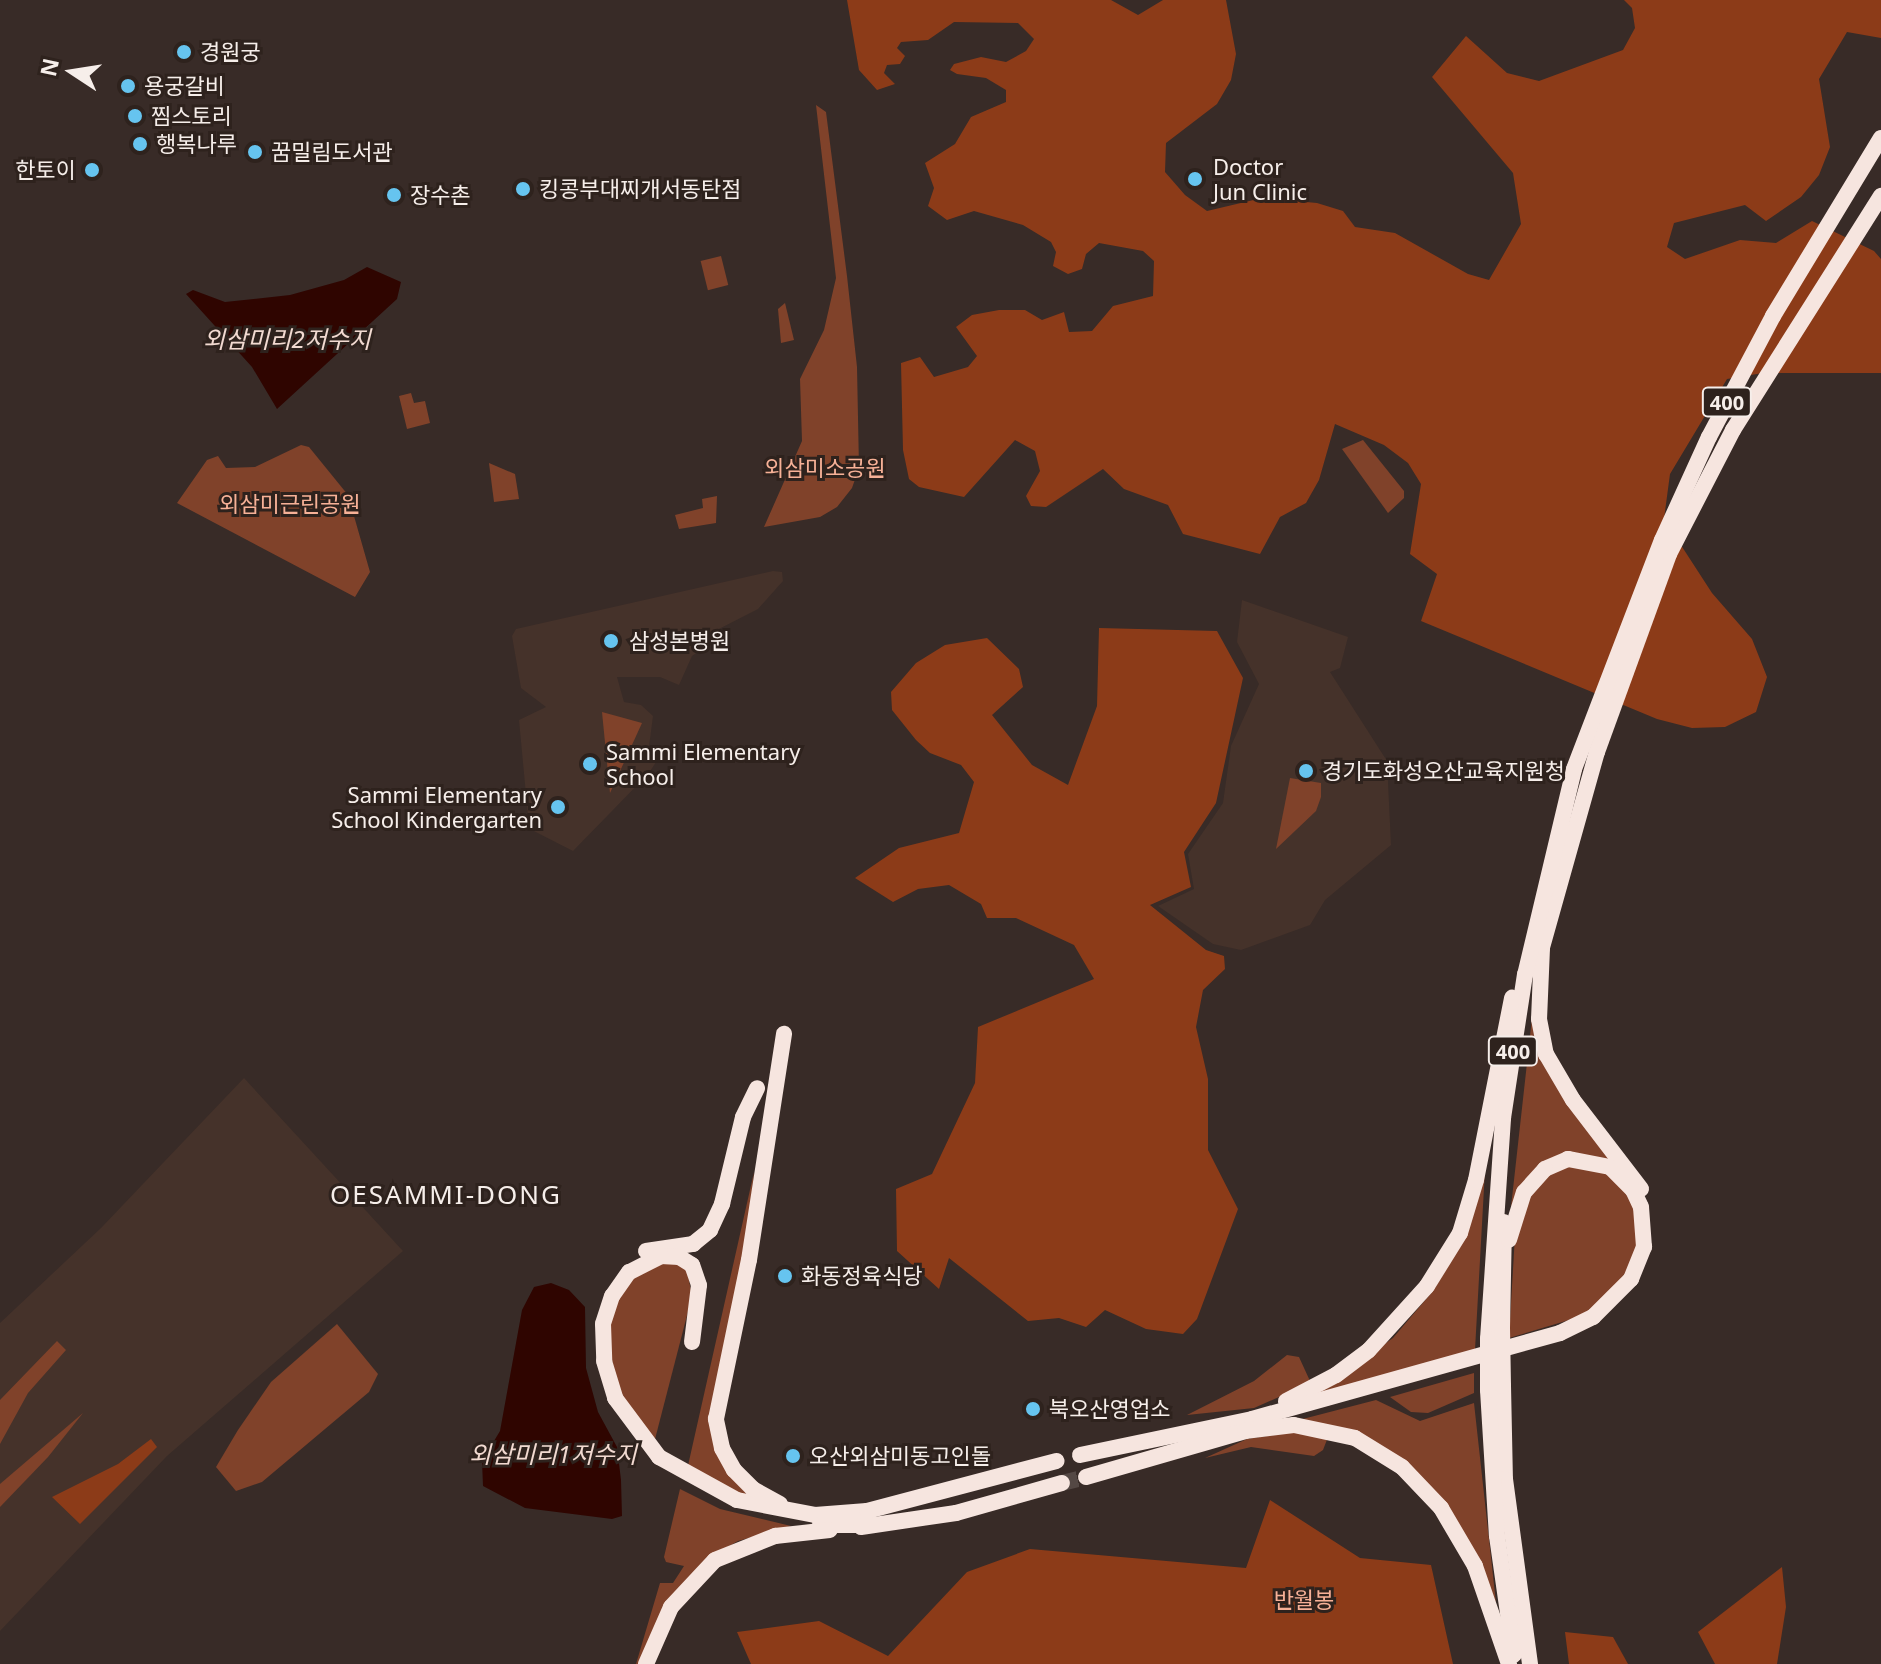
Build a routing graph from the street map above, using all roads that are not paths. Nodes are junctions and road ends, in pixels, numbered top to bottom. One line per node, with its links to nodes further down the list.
1 (1881, 138): 3 (highway, 400)
2 (1881, 196): 3 (highway, 400)
3 (1613, 686): 4 (highway, 400); 5 (highway, 400)
4 (1574, 769): 10 (highway, 400, bridge); 11 (highway)
5 (1542, 948): 8 (highway, 400); 11 (highway)
6 (784, 1034): 18 (highway)
7 (757, 1088): 12 (highway)
8 (1502, 1271): 10 (highway, 400, bridge); 11 (highway)
9 (692, 1342): 12 (highway)
10 (1495, 1388): 22 (highway, 400); 23 (highway, 400)
11 (1244, 1425): 13 (highway); 15 (highway); 21 (highway)
12 (638, 1442): 16 (highway)
13 (1080, 1455)
14 (1056, 1461): 18 (highway)
15 (1086, 1477)
16 (684, 1480): 18 (highway); 19 (highway)
17 (1062, 1483): 19 (highway)
18 (849, 1513)
19 (871, 1525): 20 (highway)
20 (646, 1664)
21 (1509, 1664)
22 (1516, 1664)
23 (1530, 1664)

